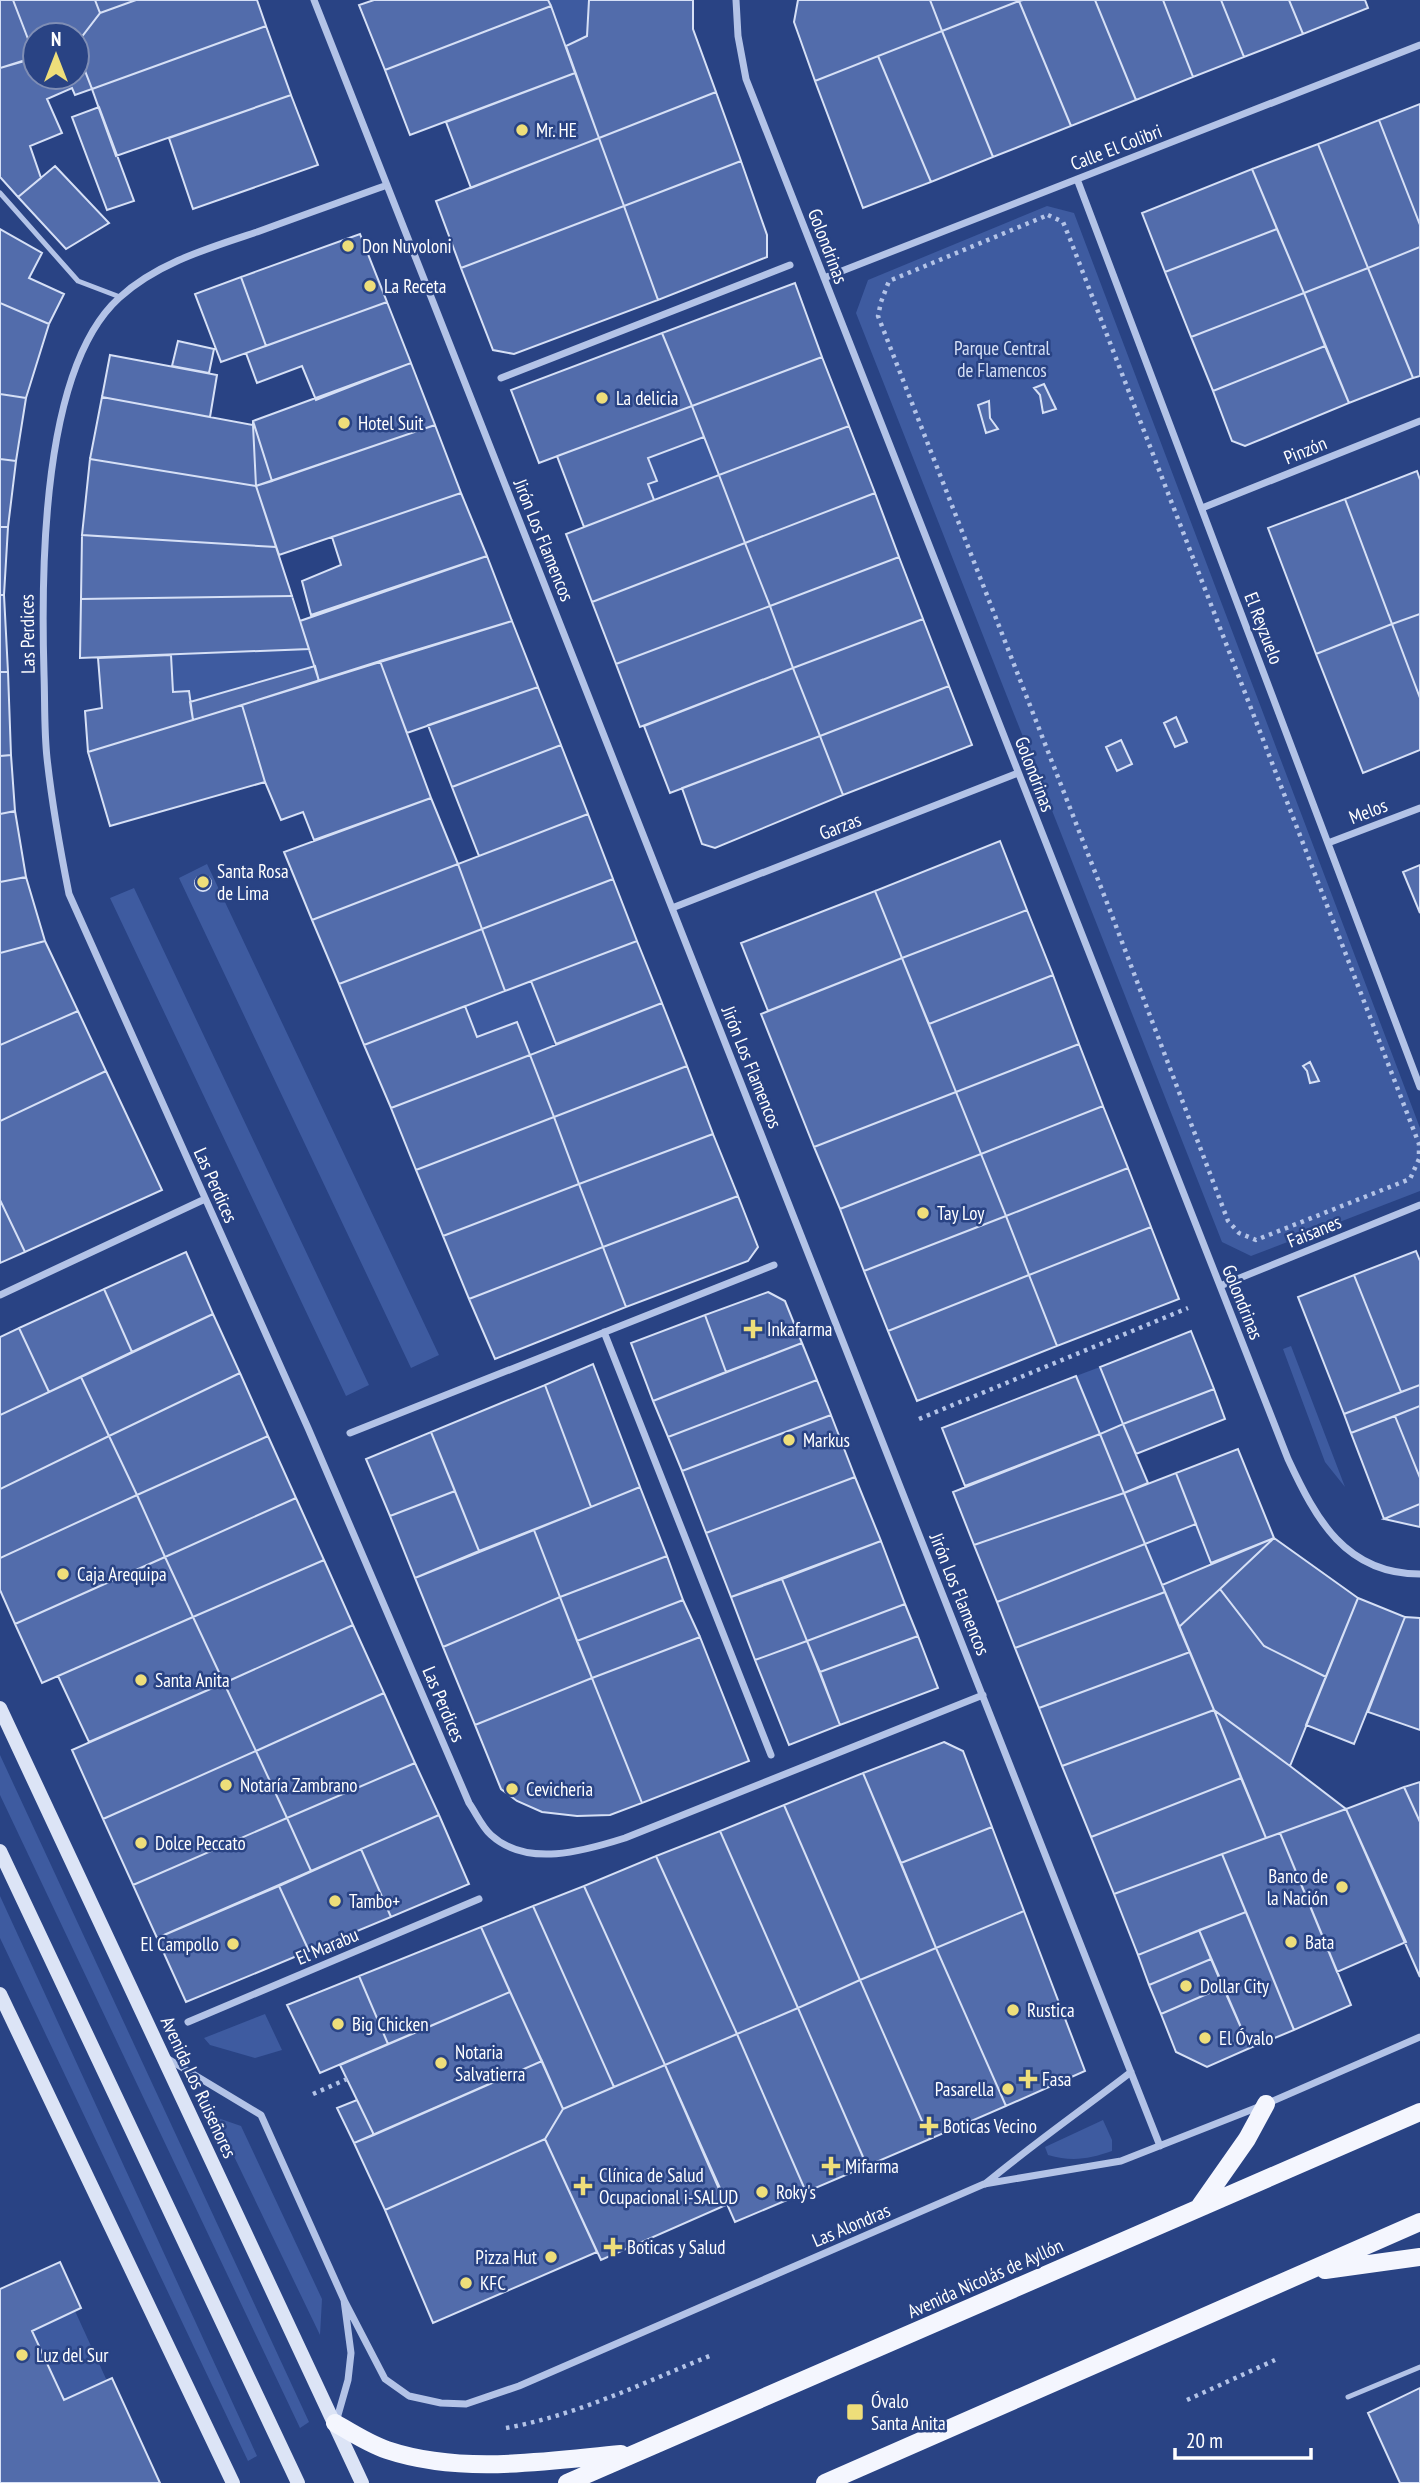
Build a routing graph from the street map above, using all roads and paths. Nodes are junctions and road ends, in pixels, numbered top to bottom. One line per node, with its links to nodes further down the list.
1 (314, 0): 5 (street, Jirón Los Flamencos)
2 (736, 0): 8 (street, Golondrinas)
3 (1420, 45): 4 (street, Calle El Colibri)
4 (1077, 179): 8 (street, Calle El Colibri); 13 (street, El Reyzuelo)
5 (387, 185): 9 (street, Las Perdices); 17 (street, Jirón Los Flamencos)
6 (0, 193): 9 (lane)
7 (790, 265): 11 (street)
8 (824, 278): 14 (street, Golondrinas)
9 (120, 297): 19 (street, Las Perdices)
10 (881, 302): 21 (path)
11 (501, 378)
12 (1420, 421): 13 (street, Pinzón)
13 (1202, 508): 16 (street, El Reyzuelo)
14 (1018, 773): 17 (street, Garzas); 23 (street, Golondrinas)
15 (1420, 808): 16 (street, Melos)
16 (1328, 843): 18 (street, El Reyzuelo)
17 (672, 908): 30 (street, Jirón Los Flamencos)
18 (1420, 1087)
19 (205, 1199): 24 (street); 30 (street, Las Perdices)
20 (1420, 1205): 23 (street, Faisanes)
21 (1239, 1233)
22 (774, 1265): 26 (street)
23 (1220, 1286): 29 (street, Golondrinas)
24 (0, 1295)
25 (1188, 1308): 27 (path)
26 (604, 1332): 28 (street); 32 (street)
27 (919, 1419)
28 (350, 1433)
29 (1420, 1574)
30 (983, 1695): 39 (street, Jirón Los Flamencos)
31 (0, 1708): 38 (main road, Avenida Los Ruiseñores)
32 (771, 1755)
33 (0, 1851): 60 (main road)
34 (479, 1899): 36 (street, El Marabu)
35 (0, 1994): 59 (main road)
36 (188, 2022)
37 (1420, 2036): 42 (street, Las Alondras)
38 (164, 2057): 50 (street); 56 (main road, Avenida Los Ruiseñores)
39 (1131, 2072): 44 (street, Jirón Los Flamencos); 45 (street)
40 (346, 2079): 41 (path)
41 (313, 2094)
42 (1266, 2104): 44 (street, Las Alondras); 46 (main road)
43 (1420, 2112): 46 (main road, Avenida Nicolás de Ayllón)
44 (1160, 2146): 45 (street, Las Alondras)
45 (984, 2184): 50 (street, Las Alondras)
46 (1199, 2208): 58 (main road, Avenida Nicolás de Ayllón)
47 (1420, 2222): 49 (main road)
48 (1420, 2257): 49 (main road)
49 (1304, 2273): 63 (main road)
50 (344, 2300): 56 (street)
51 (712, 2355): 57 (path)
52 (1275, 2360): 55 (path)
53 (1420, 2367): 54 (lane)
54 (1348, 2397)
55 (1187, 2400)
56 (335, 2423): 58 (main road); 61 (main road, Avenida Los Ruiseñores)
57 (535, 2423)
58 (639, 2452): 62 (main road, Avenida Nicolás de Ayllón)
59 (233, 2483)
60 (298, 2483)
61 (362, 2483)
62 (567, 2483)
63 (825, 2483)

